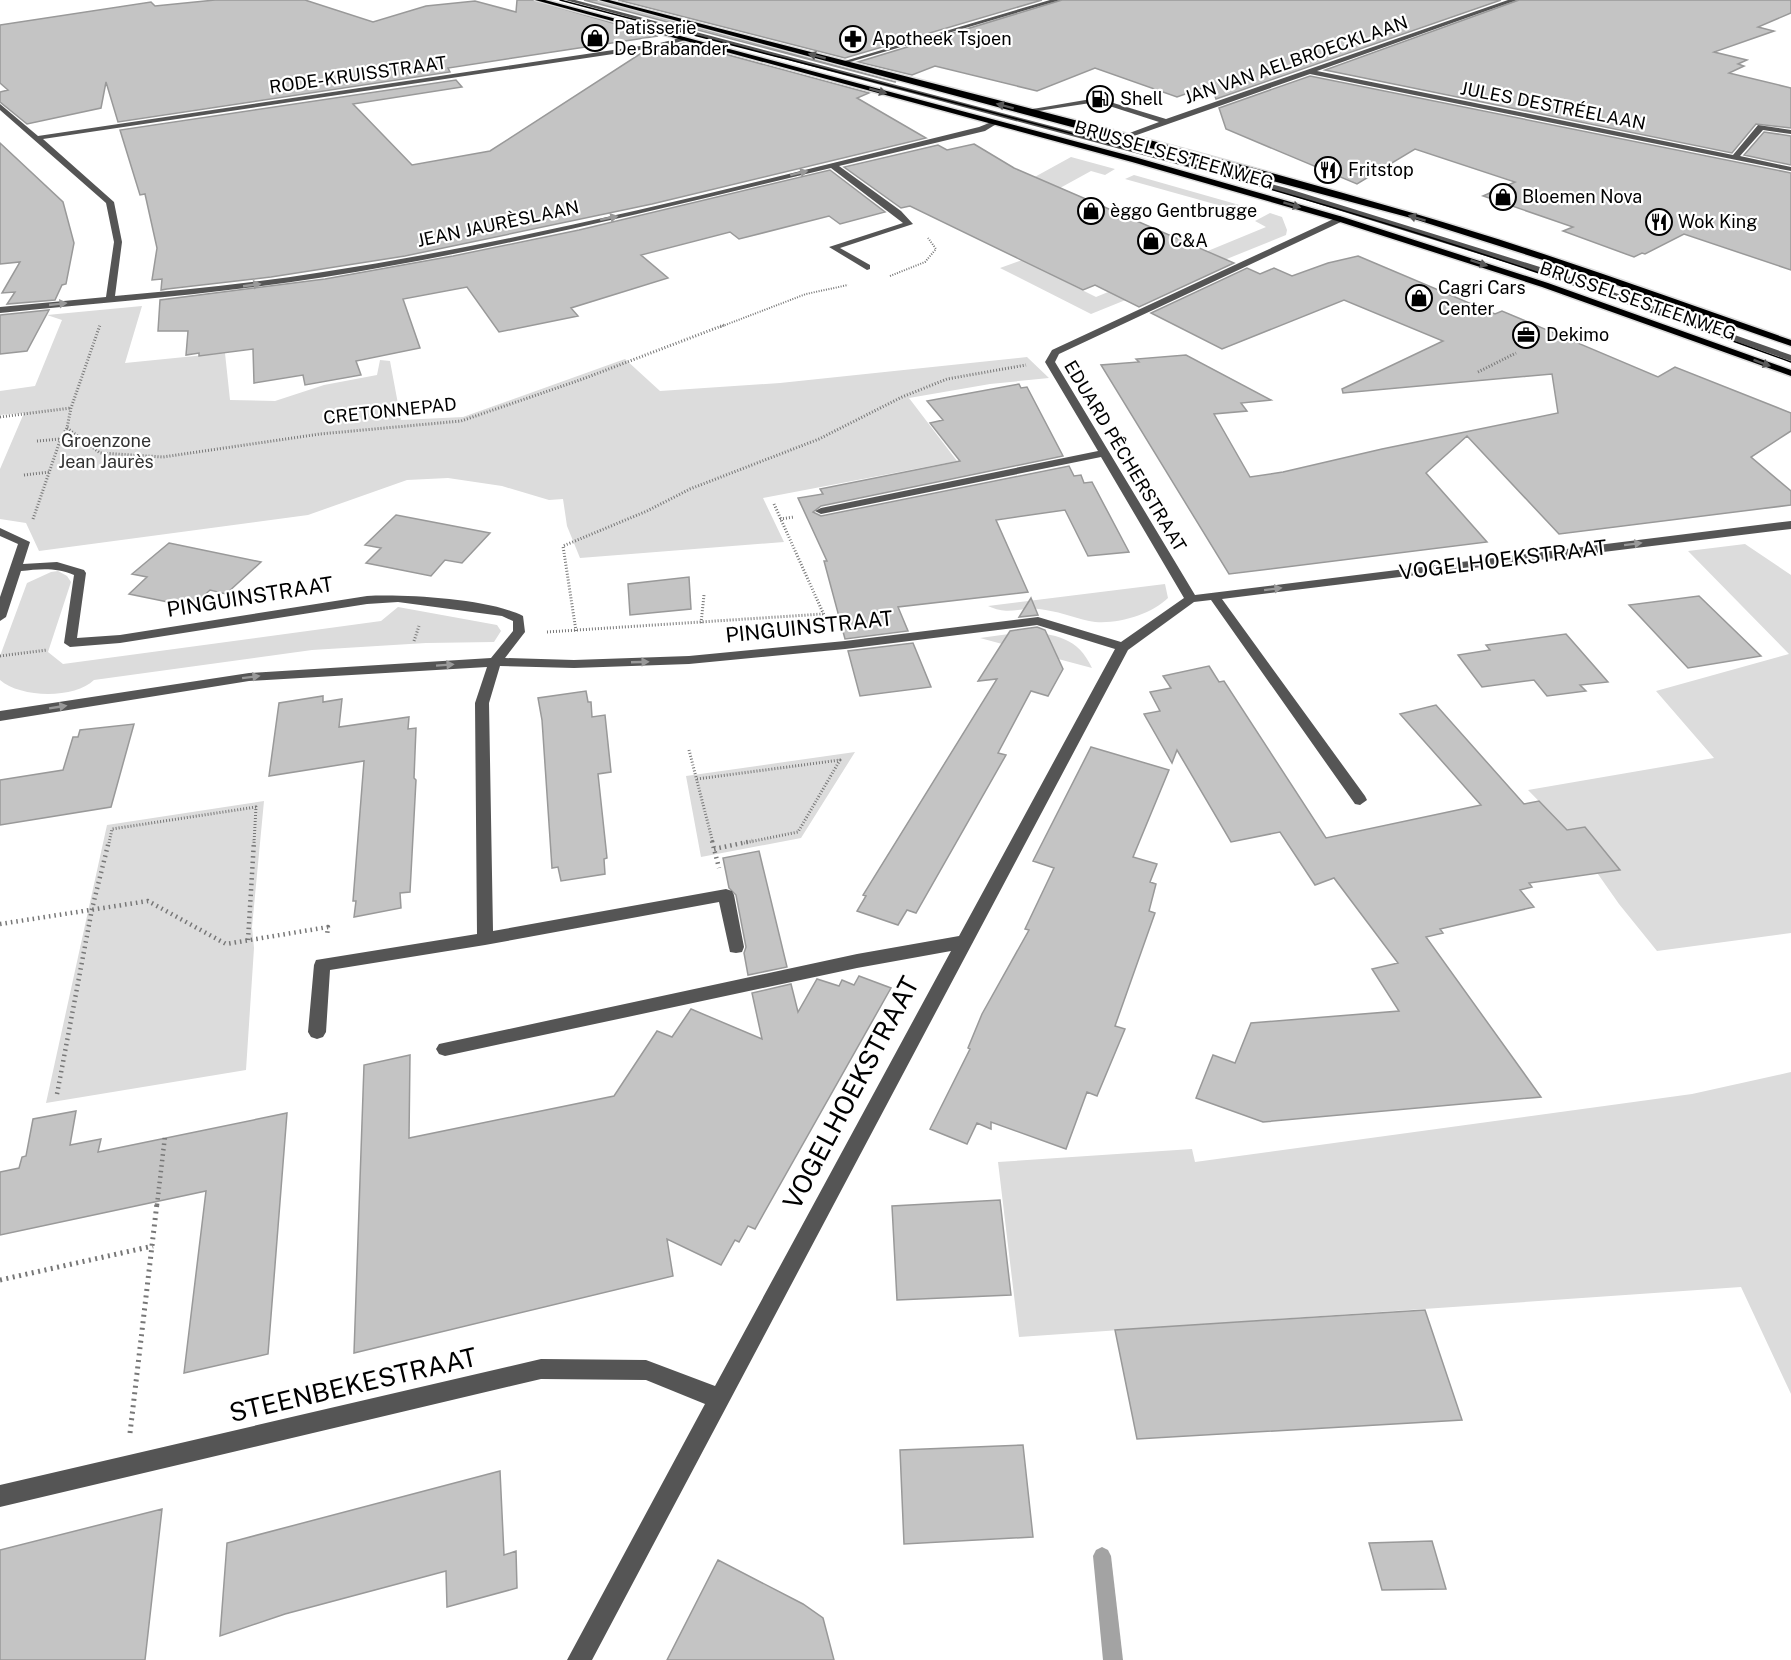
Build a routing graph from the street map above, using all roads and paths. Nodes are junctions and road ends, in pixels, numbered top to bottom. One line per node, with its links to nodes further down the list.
1 (538, 0): 6 (main road, BRUSSELSESTEENWEG)
2 (568, 0): 16 (street)
3 (602, 0): 7 (main road, BRUSSELSESTEENWEG, one-way to 3)
4 (1057, 0): 7 (street)
5 (1514, 0): 8 (street, JAN VAN AELBROECKLAAN)
6 (684, 39): 12 (main road, BRUSSELSESTEENWEG, one-way to 12); 15 (street, RODE-KRUISSTRAAT)
7 (841, 63): 10 (main road, BRUSSELSESTEENWEG, one-way to 7)
8 (1310, 72): 11 (street, JAN VAN AELBROECKLAAN); 18 (street, JULES DESTRÉELAAN)
9 (0, 106): 15 (street)
10 (1025, 111): 11 (street); 14 (main road, BRUSSELSESTEENWEG)
11 (1167, 122): 14 (street, JAN VAN AELBROECKLAAN)
12 (994, 123): 17 (main road, BRUSSELSESTEENWEG); 19 (street, JEAN JAURÈSLAAN)
13 (1791, 132): 18 (street)
14 (1123, 137): 16 (street, JAN VAN AELBROECKLAAN); 28 (main road, BRUSSELSESTEENWEG, one-way to 14)
15 (37, 138): 26 (street)
16 (1108, 142): 17 (street, JAN VAN AELBROECKLAAN); 30 (street)
17 (1091, 149): 21 (main road, BRUSSELSESTEENWEG, one-way to 21)
18 (1735, 158): 20 (street, JULES DESTRÉELAAN)
19 (832, 165): 22 (street); 26 (street, JEAN JAURÈSLAAN, one-way to 19)
20 (1791, 169)
21 (1340, 219): 31 (street, EDUARD PÊCHERSTRAAT); 33 (main road, BRUSSELSESTEENWEG, one-way to 33)
22 (909, 224): 23 (street); 24 (path)
23 (867, 267)
24 (889, 276)
25 (858, 283): 36 (path, CRETONNEPAD)
26 (110, 299): 27 (street, JEAN JAURÈSLAAN, one-way to 26); 34 (path)
27 (0, 309)
28 (1791, 343)
29 (1516, 353): 32 (path)
30 (1791, 358)
31 (1050, 362): 39 (street, EDUARD PÊCHERSTRAAT); 55 (path)
32 (1478, 372)
33 (1791, 373)
34 (71, 408): 35 (path); 36 (path)
35 (0, 417)
36 (67, 428): 37 (path)
37 (61, 438): 38 (path); 40 (path)
38 (37, 441)
39 (1104, 453): 43 (street); 50 (street, EDUARD PÊCHERSTRAAT)
40 (50, 472): 41 (path); 46 (path)
41 (24, 475)
42 (774, 504): 52 (path)
43 (821, 512)
44 (1791, 525): 49 (street, VOGELHOEKSTRAAT, one-way to 44)
45 (0, 532): 46 (street)
46 (24, 543): 47 (street)
47 (17, 568): 53 (street); 57 (street)
48 (704, 595): 54 (path)
49 (1214, 596): 50 (street, VOGELHOEKSTRAAT); 66 (street)
50 (1191, 599): 59 (street, VOGELHOEKSTRAAT)
51 (427, 602): 56 (street, PINGUINSTRAAT); 57 (street, PINGUINSTRAAT); 62 (path)
52 (823, 614): 54 (path); 58 (path)
53 (0, 618)
54 (701, 623): 55 (path)
55 (576, 631): 56 (path)
56 (519, 632): 61 (street)
57 (70, 643): 60 (path)
58 (844, 645): 59 (street, PINGUINSTRAAT); 61 (street, PINGUINSTRAAT, one-way to 58)
59 (1123, 647): 73 (street, VOGELHOEKSTRAAT)
60 (0, 656)
61 (495, 662): 62 (street, PINGUINSTRAAT, one-way to 61); 71 (street)
62 (405, 668): 63 (street, PINGUINSTRAAT, one-way to 62)
63 (0, 716)
64 (689, 750): 65 (path)
65 (697, 779): 67 (path); 67 (path)
66 (1360, 800)
67 (714, 849): 68 (path)
68 (726, 895): 71 (street); 74 (street)
69 (92, 909): 70 (path); 72 (path); 72 (path); 78 (path)
70 (0, 924)
71 (485, 939): 75 (street)
72 (248, 940): 75 (path)
73 (964, 942): 77 (street); 82 (street, VOGELHOEKSTRAAT)
74 (736, 946)
75 (322, 965): 76 (street)
76 (317, 1032)
77 (445, 1049)
78 (57, 1094)
79 (165, 1136): 80 (path)
80 (153, 1245): 81 (path); 83 (path)
81 (0, 1280)
82 (718, 1398): 83 (street, STEENBEKESTRAAT); 85 (street, VOGELHOEKSTRAAT)
83 (126, 1466): 84 (street, STEENBEKESTRAAT)
84 (0, 1496)
85 (579, 1660)

